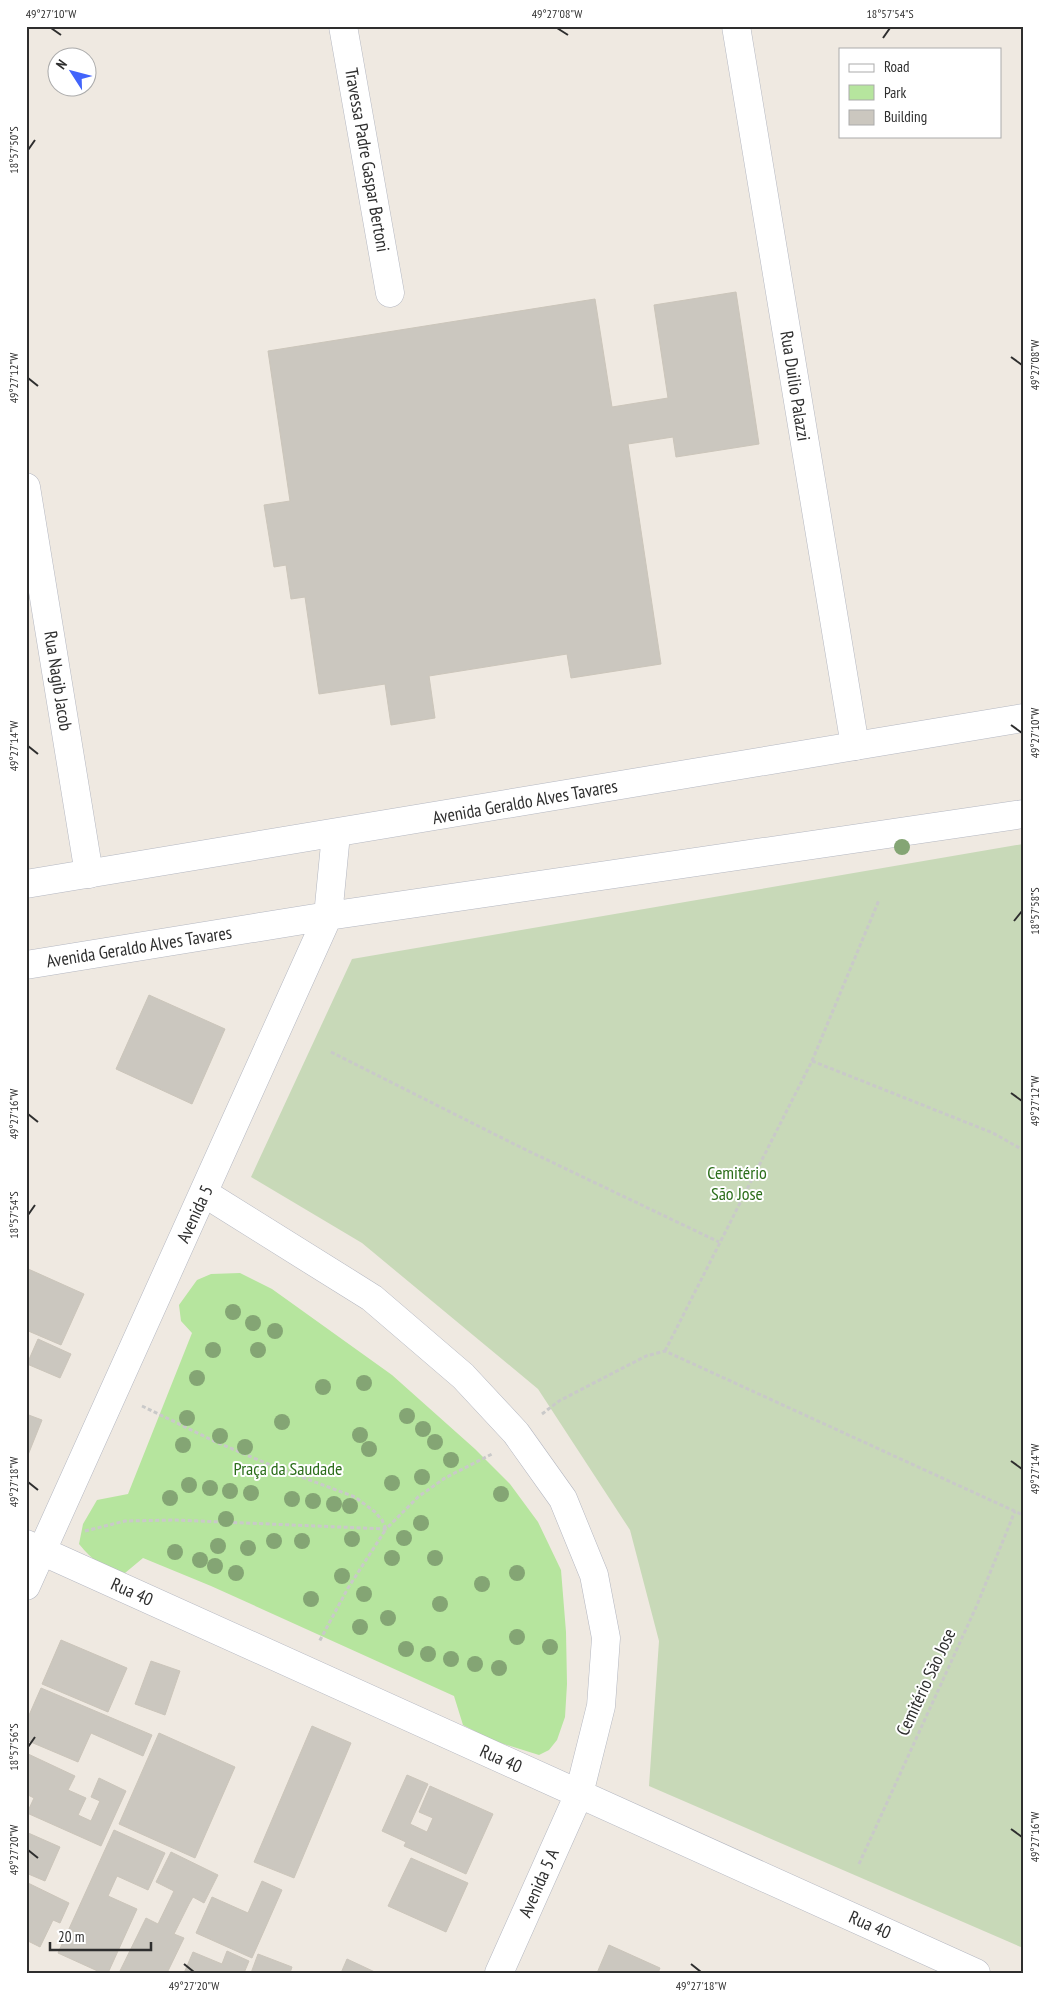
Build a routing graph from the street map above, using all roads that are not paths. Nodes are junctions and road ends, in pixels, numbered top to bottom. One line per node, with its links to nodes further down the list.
1 (343, 26): 3 (street, Travessa Padre Gaspar Bertoni)
2 (736, 26): 6 (street, Rua Duilio Palazzi)
3 (390, 293)
4 (26, 487): 9 (street, Rua Nagib Jacob)
5 (1023, 718): 6 (street, Avenida Geraldo Alves Tavares)
6 (855, 746): 8 (street, Avenida Geraldo Alves Tavares)
7 (1023, 814): 11 (street, Avenida Geraldo Alves Tavares)
8 (336, 834): 9 (street, Avenida Geraldo Alves Tavares); 11 (street, Avenida 5)
9 (89, 874): 10 (street, Avenida Geraldo Alves Tavares)
10 (26, 884)
11 (328, 916): 12 (street, Avenida Geraldo Alves Tavares); 13 (street, Avenida 5)
12 (26, 965)
13 (204, 1193): 14 (street, Avenida 5); 16 (street)
14 (34, 1548): 15 (street, Avenida 5); 16 (street, Rua 40)
15 (26, 1586)
16 (579, 1794): 17 (street, Avenida 5 A); 18 (street, Rua 40)
17 (499, 1973)
18 (976, 1973)

